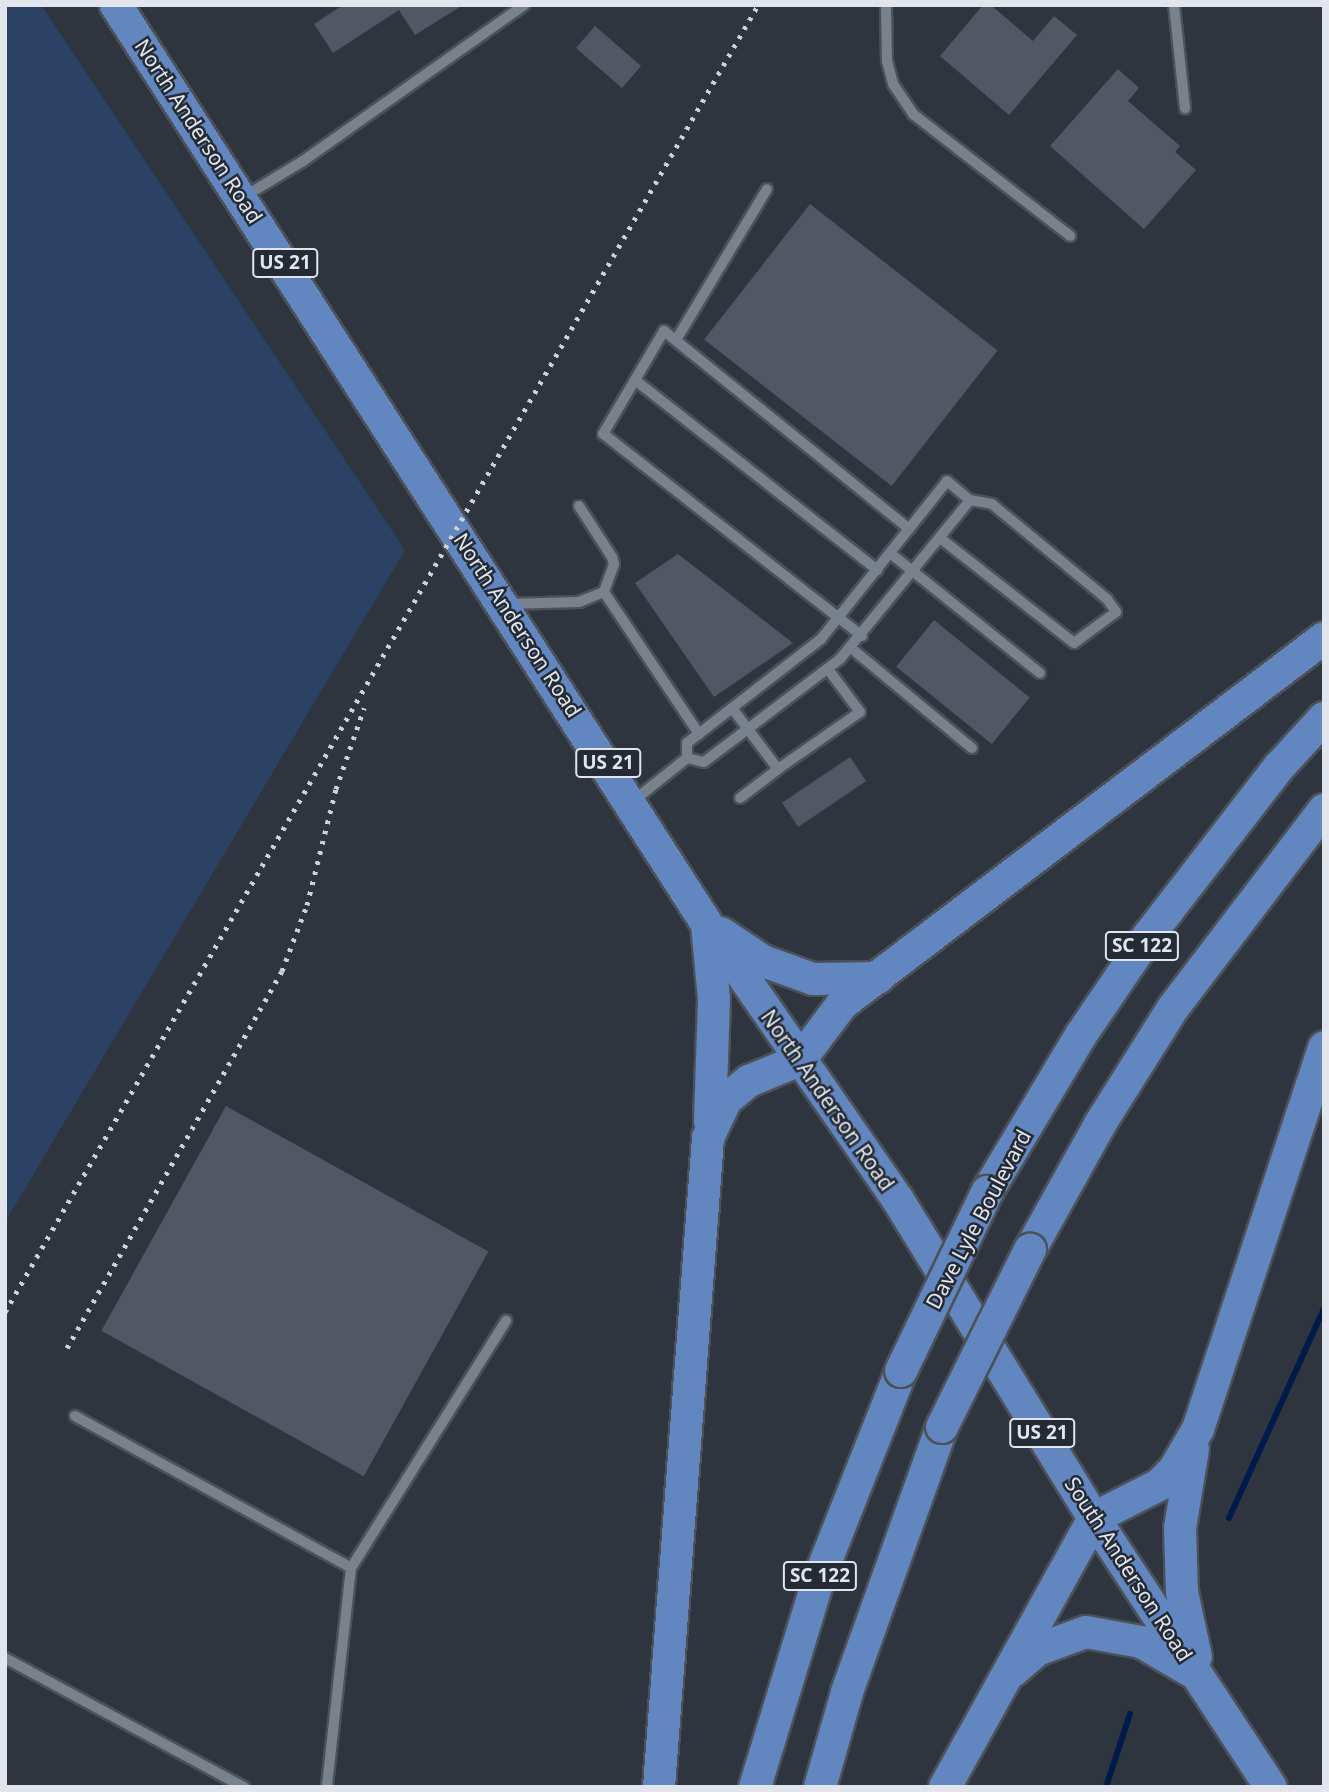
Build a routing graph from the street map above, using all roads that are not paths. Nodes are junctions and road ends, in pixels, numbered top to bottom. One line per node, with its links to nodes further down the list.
1 (116, 5): 7 (main road, North Anderson Road / US 21)
2 (524, 5): 7 (lane)
3 (886, 5): 8 (lane)
4 (1174, 5): 5 (lane)
5 (1185, 108)
6 (767, 189): 9 (lane)
7 (242, 198): 19 (main road, North Anderson Road / US 21)
8 (1070, 236)
9 (676, 340): 10 (lane); 13 (lane)
10 (635, 380): 16 (lane); 20 (lane)
11 (970, 500): 13 (lane); 14 (lane); 14 (lane)
12 (579, 506): 18 (lane)
13 (909, 529): 15 (lane)
14 (940, 538): 17 (lane)
15 (890, 553): 16 (lane); 17 (lane)
16 (877, 570): 20 (lane)
17 (913, 572): 21 (lane); 25 (lane)
18 (604, 592): 19 (lane); 29 (lane)
19 (505, 604): 34 (main road, North Anderson Road / US 21)
20 (840, 618): 21 (lane); 26 (lane)
21 (862, 636): 23 (lane)
22 (1324, 638): 37 (main road)
23 (851, 648): 24 (lane); 30 (lane)
24 (828, 669): 28 (lane); 32 (lane)
25 (1040, 673)
26 (732, 708): 28 (lane); 29 (lane)
27 (1324, 718): 53 (main road, Dave Lyle Boulevard / SC 122, bridge)
28 (748, 729): 31 (lane); 32 (lane)
29 (699, 734): 31 (lane)
30 (972, 748)
31 (687, 758): 34 (lane)
32 (778, 769): 33 (lane)
33 (740, 798)
34 (632, 802): 36 (main road, North Anderson Road / US 21)
35 (1324, 810): 54 (main road, SC 122, bridge)
36 (707, 924): 37 (main road); 39 (main road, North Anderson Road / US 21); 40 (main road)
37 (882, 978): 39 (main road)
38 (1324, 1047): 44 (main road)
39 (800, 1060): 40 (main road); 41 (main road, North Anderson Road / US 21)
40 (708, 1138): 52 (main road)
41 (970, 1312): 45 (main road, South Anderson Road / US 21)
42 (506, 1321): 46 (lane)
43 (75, 1416): 46 (lane)
44 (1198, 1429): 45 (main road); 48 (main road)
45 (1094, 1518): 48 (main road, South Anderson Road / US 21); 49 (main road)
46 (351, 1568): 51 (lane)
47 (5, 1658): 50 (lane)
48 (1201, 1679): 49 (main road); 56 (main road, South Anderson Road / US 21)
49 (998, 1687): 55 (main road)
50 (244, 1787)
51 (327, 1787)
52 (659, 1787)
53 (755, 1787)
54 (820, 1787)
55 (945, 1787)
56 (1272, 1787)

